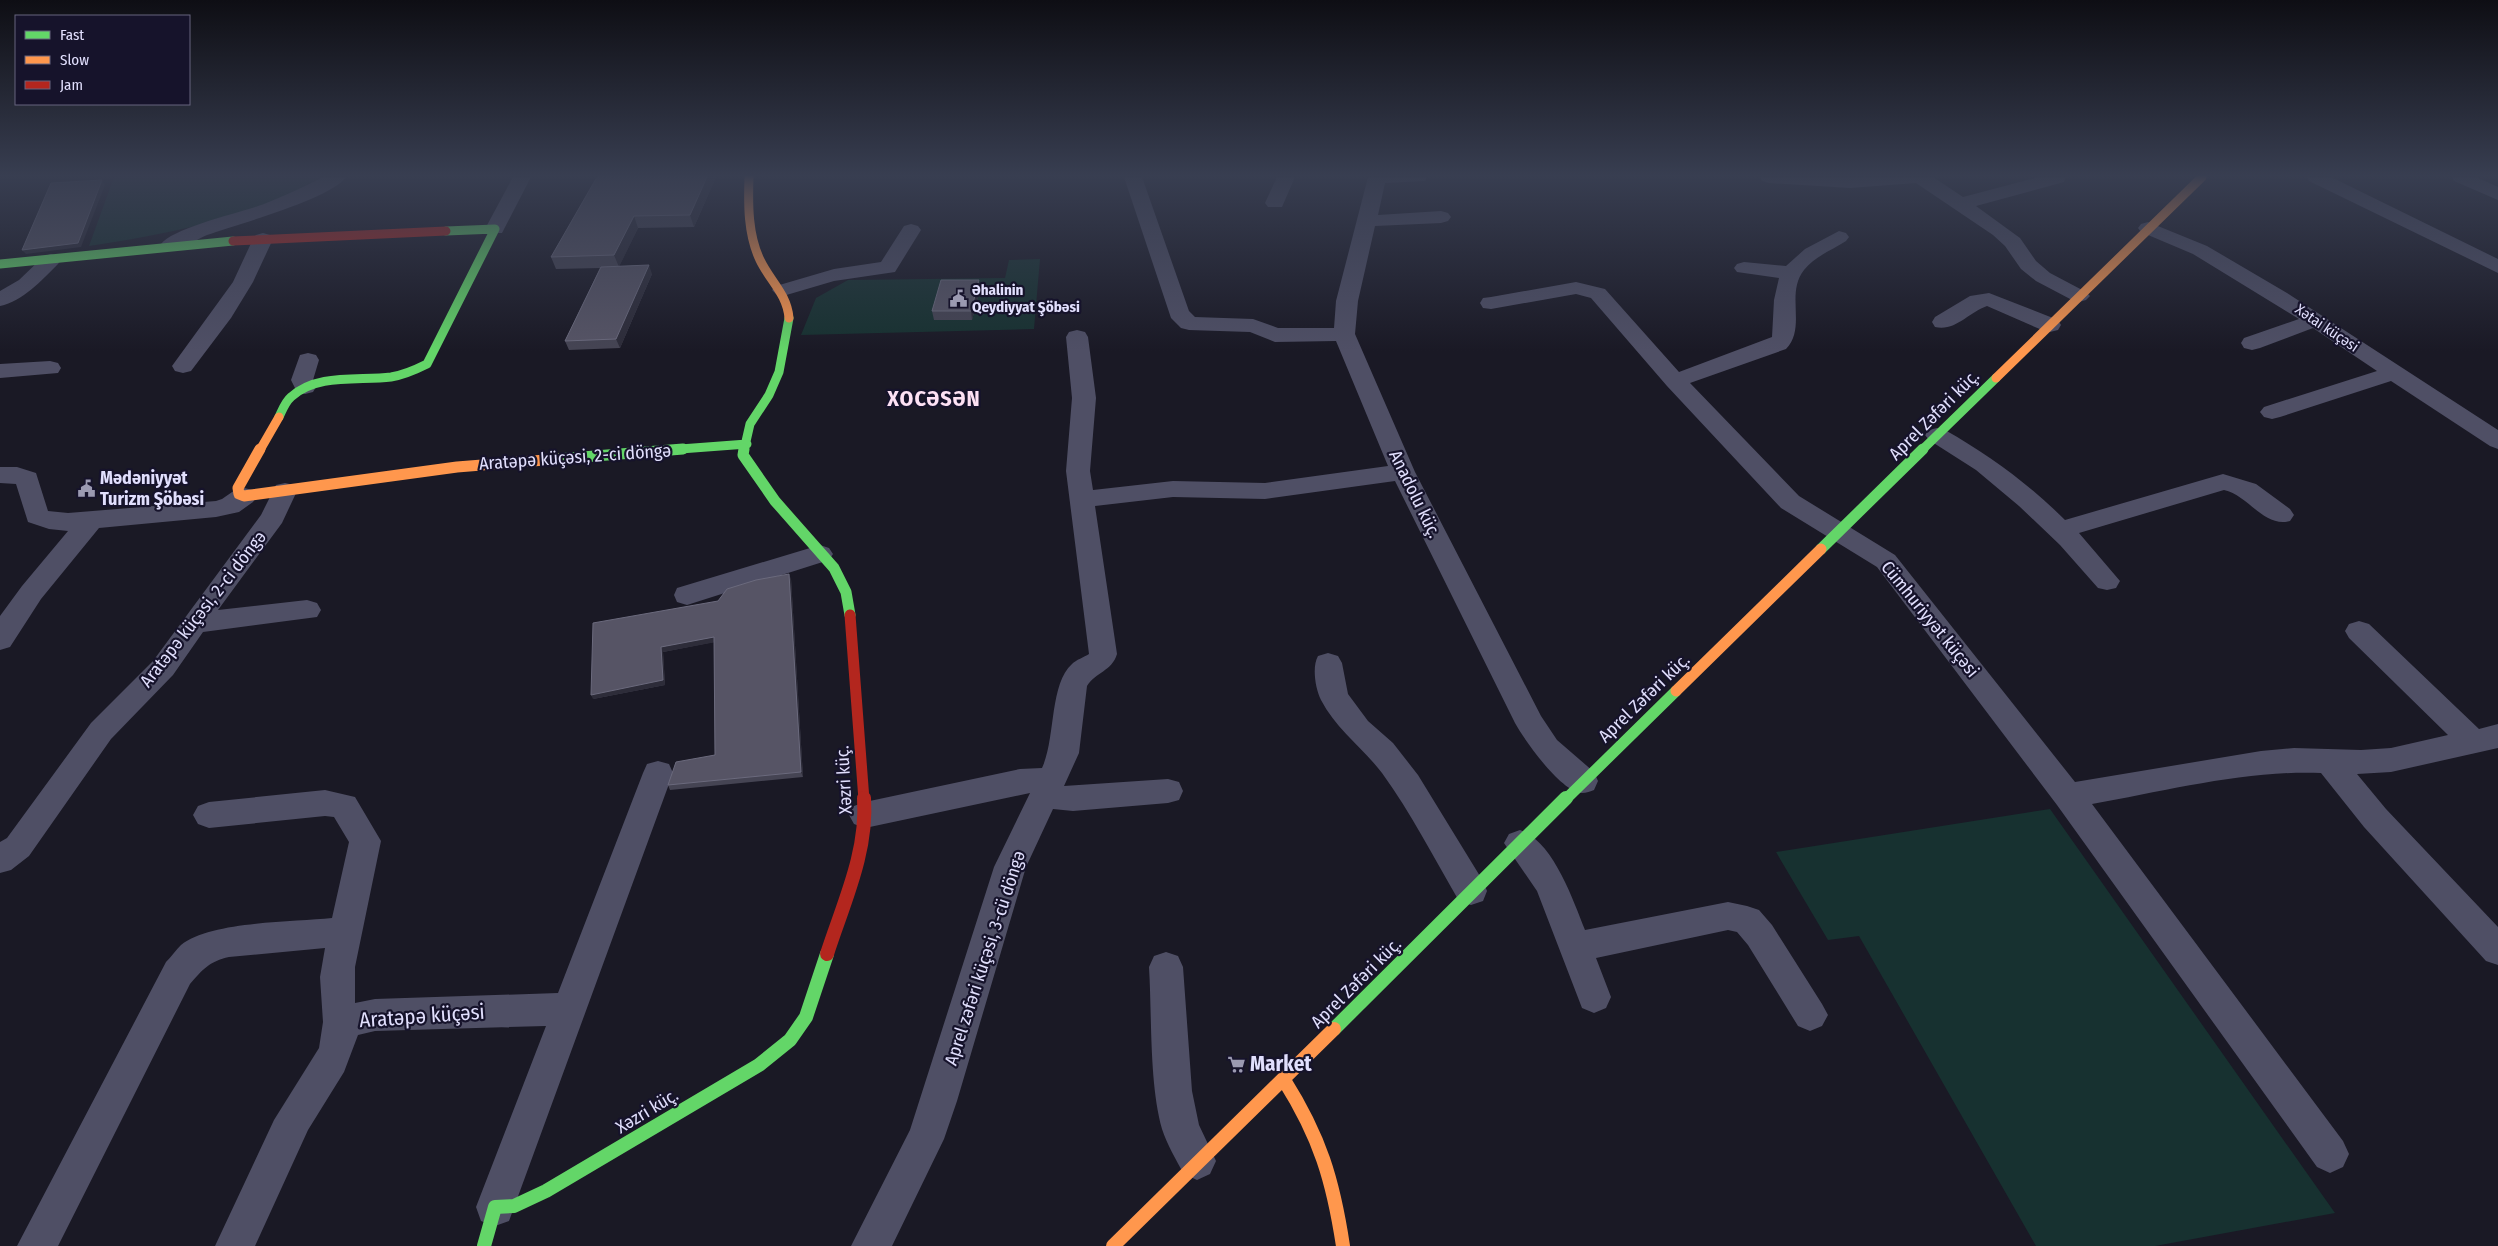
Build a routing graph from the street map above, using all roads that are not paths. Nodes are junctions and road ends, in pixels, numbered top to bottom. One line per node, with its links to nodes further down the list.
1 (189, 235): 14 (street)
2 (352, 235): 13 (street)
3 (492, 235): 36 (street)
4 (752, 235): 20 (street, Xəzri küç.)
5 (908, 235): 20 (street)
6 (1153, 235): 27 (street)
7 (1364, 235): 27 (street, Anadolu küç.)
8 (2005, 235): 21 (street)
9 (2141, 235): 21 (street, Aprel Zəfəri küç.)
10 (2165, 235): 24 (street, Xətai küçəsi)
11 (2434, 235): 17 (street)
12 (1839, 237): 19 (street)
13 (263, 239): 14 (street); 31 (street)
14 (171, 244): 15 (street)
15 (51, 260): 16 (street); 22 (street)
16 (0, 264)
17 (2498, 267)
18 (1744, 268): 19 (street)
19 (1791, 273): 35 (street)
20 (783, 290): 40 (street, Xəzri küç.)
21 (2079, 296): 26 (street, Aprel Zəfəri küç.)
22 (0, 300)
23 (1491, 302): 35 (street, Cümhuriyyət küçəsi)
24 (2316, 320): 29 (street); 34 (street, Xətai küçəsi)
25 (1943, 322): 26 (street)
26 (2050, 324): 38 (street, Aprel Zəfəri küç.)
27 (1344, 334): 41 (street, Anadolu küç.)
28 (1076, 337): 45 (street, Aprel zəfəri küçəsi, 3-cü döngə)
29 (2252, 343)
30 (308, 360): 36 (street)
31 (183, 366)
32 (50, 368): 33 (street)
33 (0, 370)
34 (2393, 373): 37 (street); 39 (street, Xətai küçəsi)
35 (1675, 381): 49 (street, Cümhuriyyət küçəsi)
36 (305, 387): 44 (street)
37 (2272, 412)
38 (1937, 435): 48 (street); 49 (street, Aprel Zəfəri küç.)
39 (2498, 441)
40 (747, 444): 43 (street, Aratəpə küçəsi, 2-ci döngə); 50 (street, Xəzri küç.)
41 (1403, 472): 45 (street); 61 (street, Anadolu küç.)
42 (0, 475): 47 (street)
43 (285, 491): 44 (street, Aratəpə küçəsi, 2-ci döngə); 54 (street, Aratəpə küçəsi, 2-ci döngə)
44 (244, 496): 47 (street)
45 (1083, 499): 62 (street, Aprel zəfəri küçəsi, 3-cü döngə)
46 (2281, 515): 48 (street)
47 (91, 520): 56 (street)
48 (2061, 530): 51 (street)
49 (1841, 532): 61 (street, Aprel Zəfəri küç.); 64 (street, Cümhuriyyət küçəsi)
50 (820, 554): 52 (street); 66 (street, Xəzri küç.)
51 (2107, 581)
52 (688, 595)
53 (308, 610): 54 (street)
54 (195, 623): 68 (street, Aratəpə küçəsi, 2-ci döngə)
55 (2359, 631): 58 (street)
56 (0, 640)
57 (1328, 663): 69 (street)
58 (2486, 739): 59 (street)
59 (2329, 761): 64 (street); 72 (street)
60 (658, 773): 75 (street)
61 (1583, 781): 67 (street, Aprel Zəfəri küç.)
62 (1048, 788): 63 (street); 66 (street); 85 (street, Aprel zəfəri küçəsi, 3-cü döngə)
63 (1168, 791)
64 (2068, 796): 79 (street, Cümhuriyyət küçəsi)
65 (209, 815): 70 (street, Aratəpə küçəsi)
66 (865, 815): 81 (street, Xəzri küç.)
67 (1520, 844): 69 (street, Aprel Zəfəri küç.); 71 (street)
68 (0, 860)
69 (1471, 891): 78 (street, Aprel Zəfəri küç.)
70 (345, 932): 77 (street, Aratəpə küçəsi); 82 (street)
71 (1576, 947): 74 (street); 76 (street)
72 (2498, 950)
73 (1166, 967): 80 (street)
74 (1594, 997)
75 (570, 1009): 77 (street, Aratəpə küçəsi); 81 (street)
76 (1810, 1015)
77 (341, 1022): 83 (street)
78 (1284, 1080): 80 (street, Aprel Zəfəri küç.); 87 (street)
79 (2330, 1154)
80 (1197, 1161): 86 (street, Aprel Zəfəri küç.)
81 (495, 1206): 84 (street)
82 (36, 1246)
83 (235, 1246)
84 (484, 1246)
85 (872, 1246)
86 (1113, 1246)
87 (1343, 1246)

